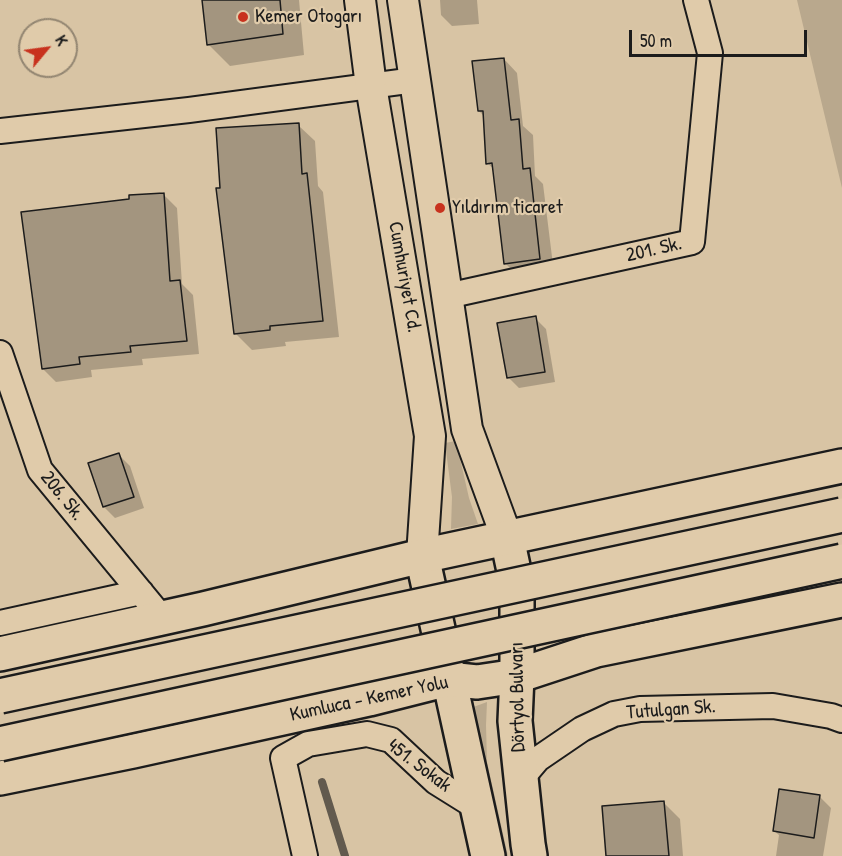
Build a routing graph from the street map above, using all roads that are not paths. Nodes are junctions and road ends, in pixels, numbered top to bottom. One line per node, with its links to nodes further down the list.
1 (360, 0): 5 (street, Cumhuriyet Cd.)
2 (403, 0): 4 (street, Cumhuriyet Cd.)
3 (696, 0): 7 (street, 201. Sk.)
4 (415, 80): 5 (street); 7 (street, Cumhuriyet Cd.)
5 (371, 86): 6 (street); 10 (street, Cumhuriyet Cd.)
6 (0, 131)
7 (447, 296): 9 (street, Cumhuriyet Cd.)
8 (0, 353): 16 (street, 206. Sk.)
9 (467, 429): 10 (street); 13 (street, Cumhuriyet Cd.)
10 (430, 436): 14 (street, Cumhuriyet Cd.)
11 (842, 466): 13 (main road)
12 (842, 515): 23 (main road, bridge)
13 (507, 538): 14 (main road); 21 (main road, Dörtyol Bulvarı)
14 (422, 556): 18 (main road); 22 (main road)
15 (842, 561): 25 (main road, Kumluca - Kemer Yolu, bridge)
16 (141, 592): 18 (street, 206. Sk.); 19 (street)
17 (842, 600): 21 (main road, Kumluca - Kemer Yolu)
18 (162, 618): 20 (main road)
19 (0, 623)
20 (0, 654)
21 (517, 676): 22 (main road, Kumluca - Kemer Yolu); 27 (main road, Dörtyol Bulvarı)
22 (448, 679): 26 (main road, Kumluca - Kemer Yolu); 28 (main road)
23 (0, 696)
24 (842, 720): 27 (street, Tutulgan Sk.)
25 (0, 744)
26 (0, 778)
27 (521, 779): 31 (main road, Dörtyol Bulvarı)
28 (476, 807): 29 (street, 451. Sokak); 30 (main road)
29 (305, 856)
30 (488, 856)
31 (530, 856)

